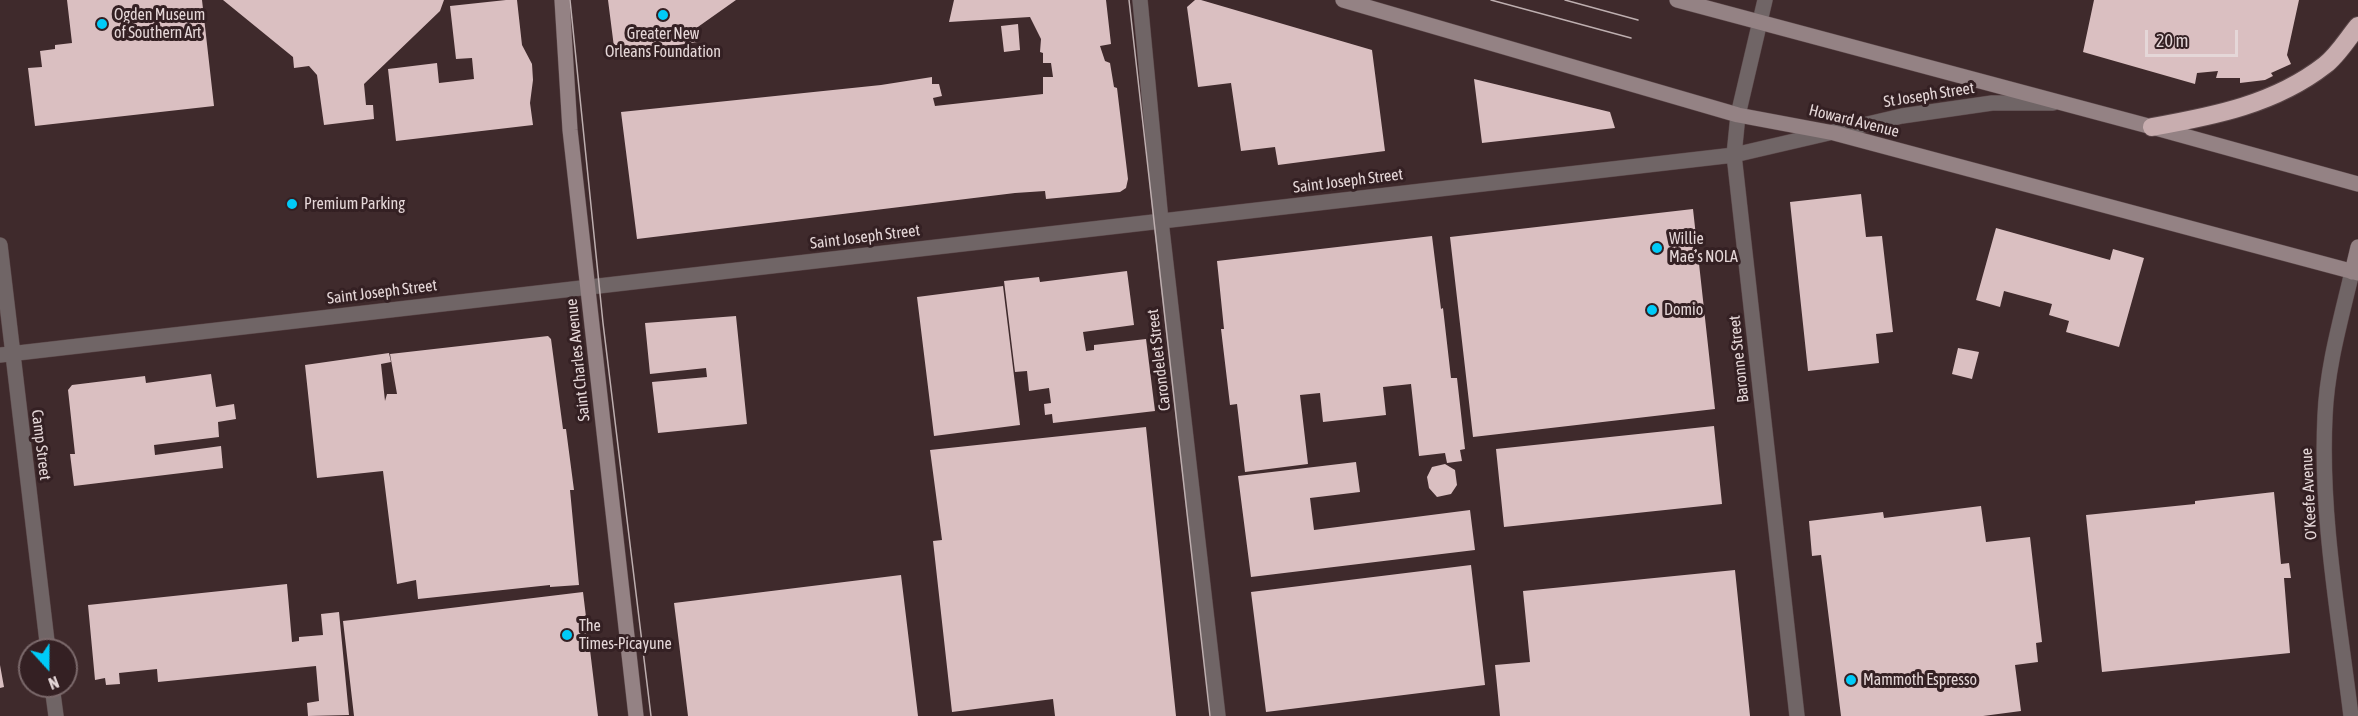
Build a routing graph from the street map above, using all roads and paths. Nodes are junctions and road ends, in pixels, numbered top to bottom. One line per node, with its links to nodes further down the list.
1 (562, 0): 18 (main road, Saint Charles Avenue)
2 (1140, 0): 14 (street, Carondelet Street)
3 (1343, 0): 9 (main road, Howard Avenue)
4 (1677, 0): 6 (main road)
5 (1765, 0): 6 (street, Baronne Street)
6 (1760, 23): 8 (main road); 9 (street, Baronne Street)
7 (2358, 26): 10 (highway)
8 (2062, 103): 10 (main road); 11 (street, St Joseph Street)
9 (1738, 115): 11 (main road, Howard Avenue); 12 (street, Baronne Street)
10 (2152, 127): 13 (main road)
11 (1834, 133): 12 (street, St Joseph Street); 17 (main road, Howard Avenue)
12 (1734, 155): 14 (street, Saint Joseph Street); 25 (street, Baronne Street)
13 (2358, 184)
14 (1161, 221): 18 (street, Saint Joseph Street); 24 (street, Carondelet Street)
15 (0, 245): 19 (street, Camp Street)
16 (2358, 247): 17 (main road)
17 (2355, 273): 26 (street, O'Keefe Avenue)
18 (588, 286): 19 (street, Saint Joseph Street); 23 (main road, Saint Charles Avenue)
19 (6, 354): 20 (street, Camp Street)
20 (46, 638)
21 (54, 698): 22 (street)
22 (56, 716)
23 (636, 716)
24 (1218, 716)
25 (1797, 716)
26 (2351, 716)

